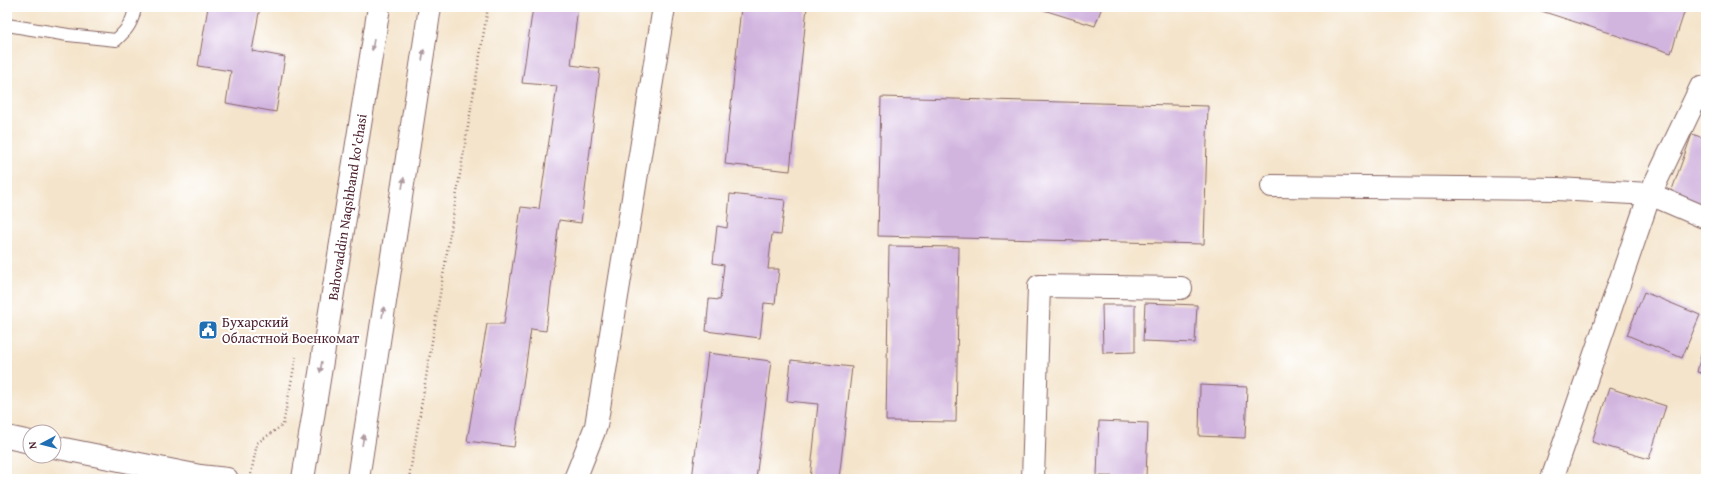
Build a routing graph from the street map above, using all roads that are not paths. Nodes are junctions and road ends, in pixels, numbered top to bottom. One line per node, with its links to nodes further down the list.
1 (135, 7): 5 (lane)
2 (379, 7): 16 (street, Bahovaddin Naqshband ko'chasi, one-way to 16)
3 (430, 7): 17 (street, one-way to 3)
4 (664, 7): 18 (street)
5 (7, 25)
6 (1701, 87): 8 (street)
7 (1272, 186): 8 (street)
8 (1650, 194): 9 (street); 20 (street)
9 (1706, 218)
10 (1181, 288): 19 (street)
11 (7, 437): 12 (street)
12 (22, 440)
13 (62, 449): 14 (street)
14 (200, 478): 15 (street)
15 (228, 479)
16 (303, 479)
17 (358, 479)
18 (575, 479)
19 (1033, 479)
20 (1552, 479)

